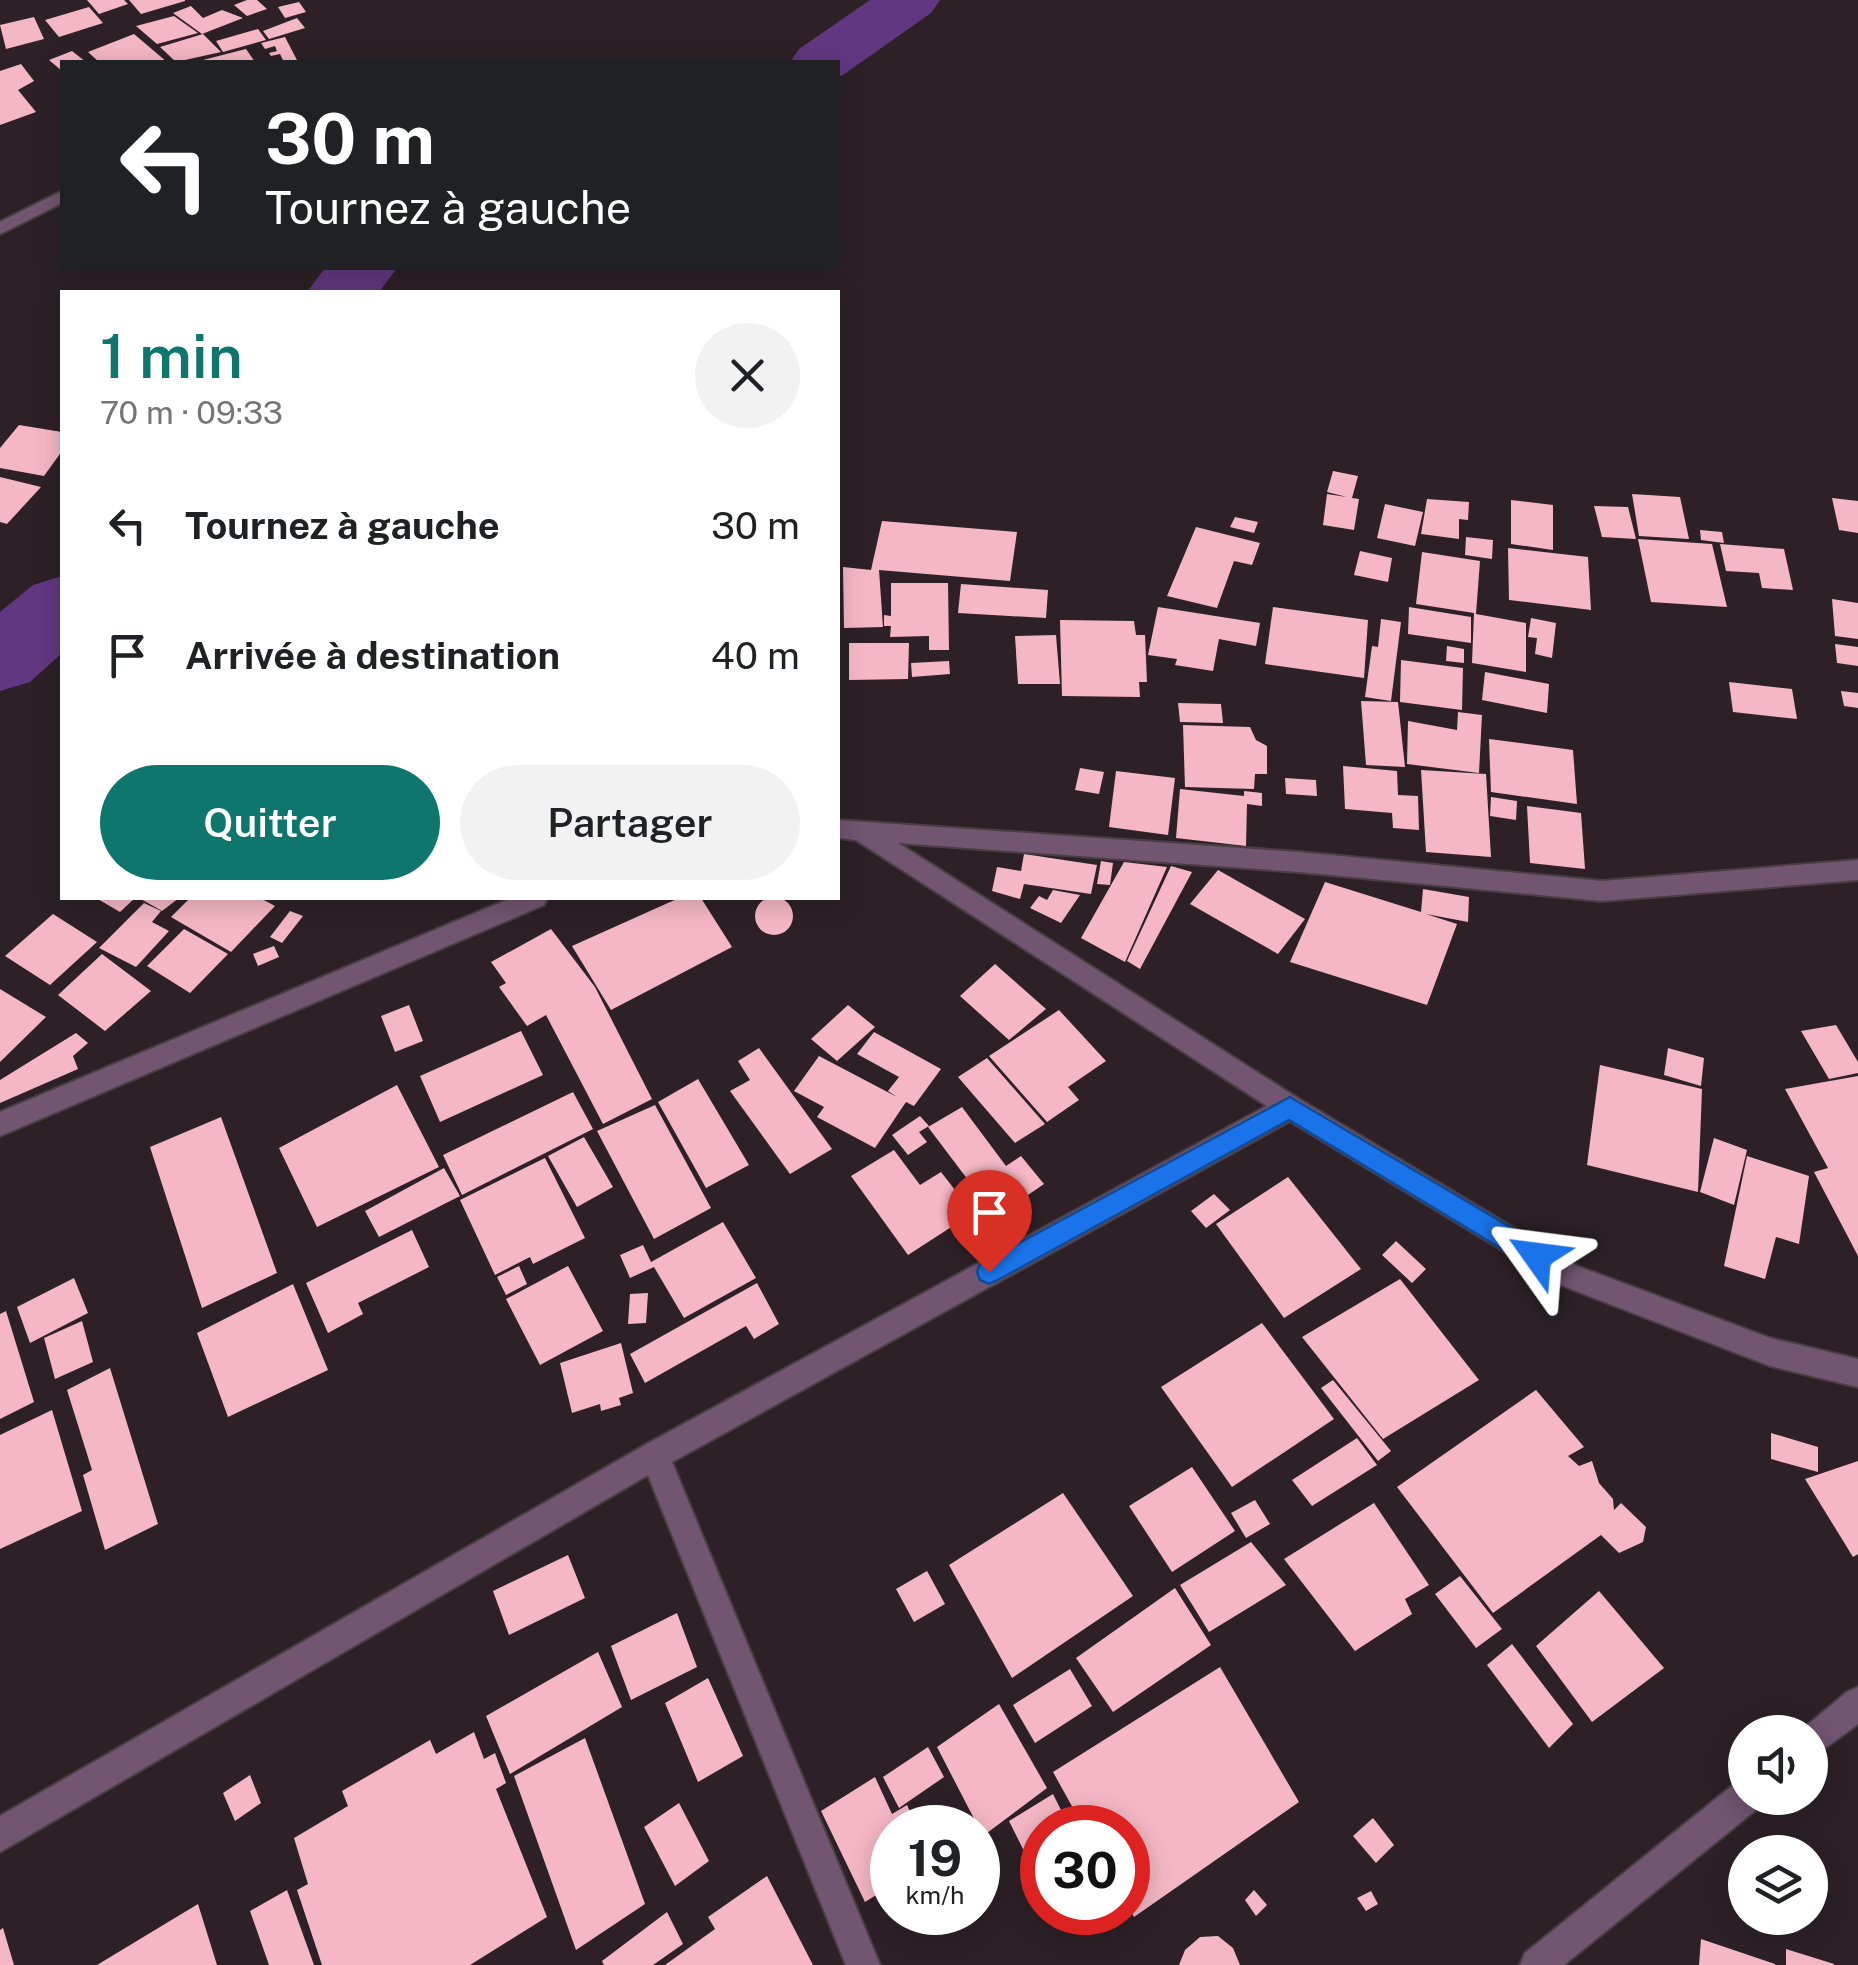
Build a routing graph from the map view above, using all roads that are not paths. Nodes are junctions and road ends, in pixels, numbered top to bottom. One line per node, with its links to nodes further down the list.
1 (60, 197): 2 (street)
2 (0, 229)
3 (848, 829): 4 (street); 6 (street)
4 (1858, 870)
5 (529, 900): 7 (street)
6 (1290, 1108): 8 (street); 9 (street)
7 (0, 1124)
8 (1858, 1373)
9 (655, 1455): 13 (street); 14 (street)
10 (1858, 1703): 11 (street)
11 (1828, 1728)
12 (1728, 1811): 15 (street)
13 (0, 1835)
14 (864, 1965)
15 (1537, 1965)

